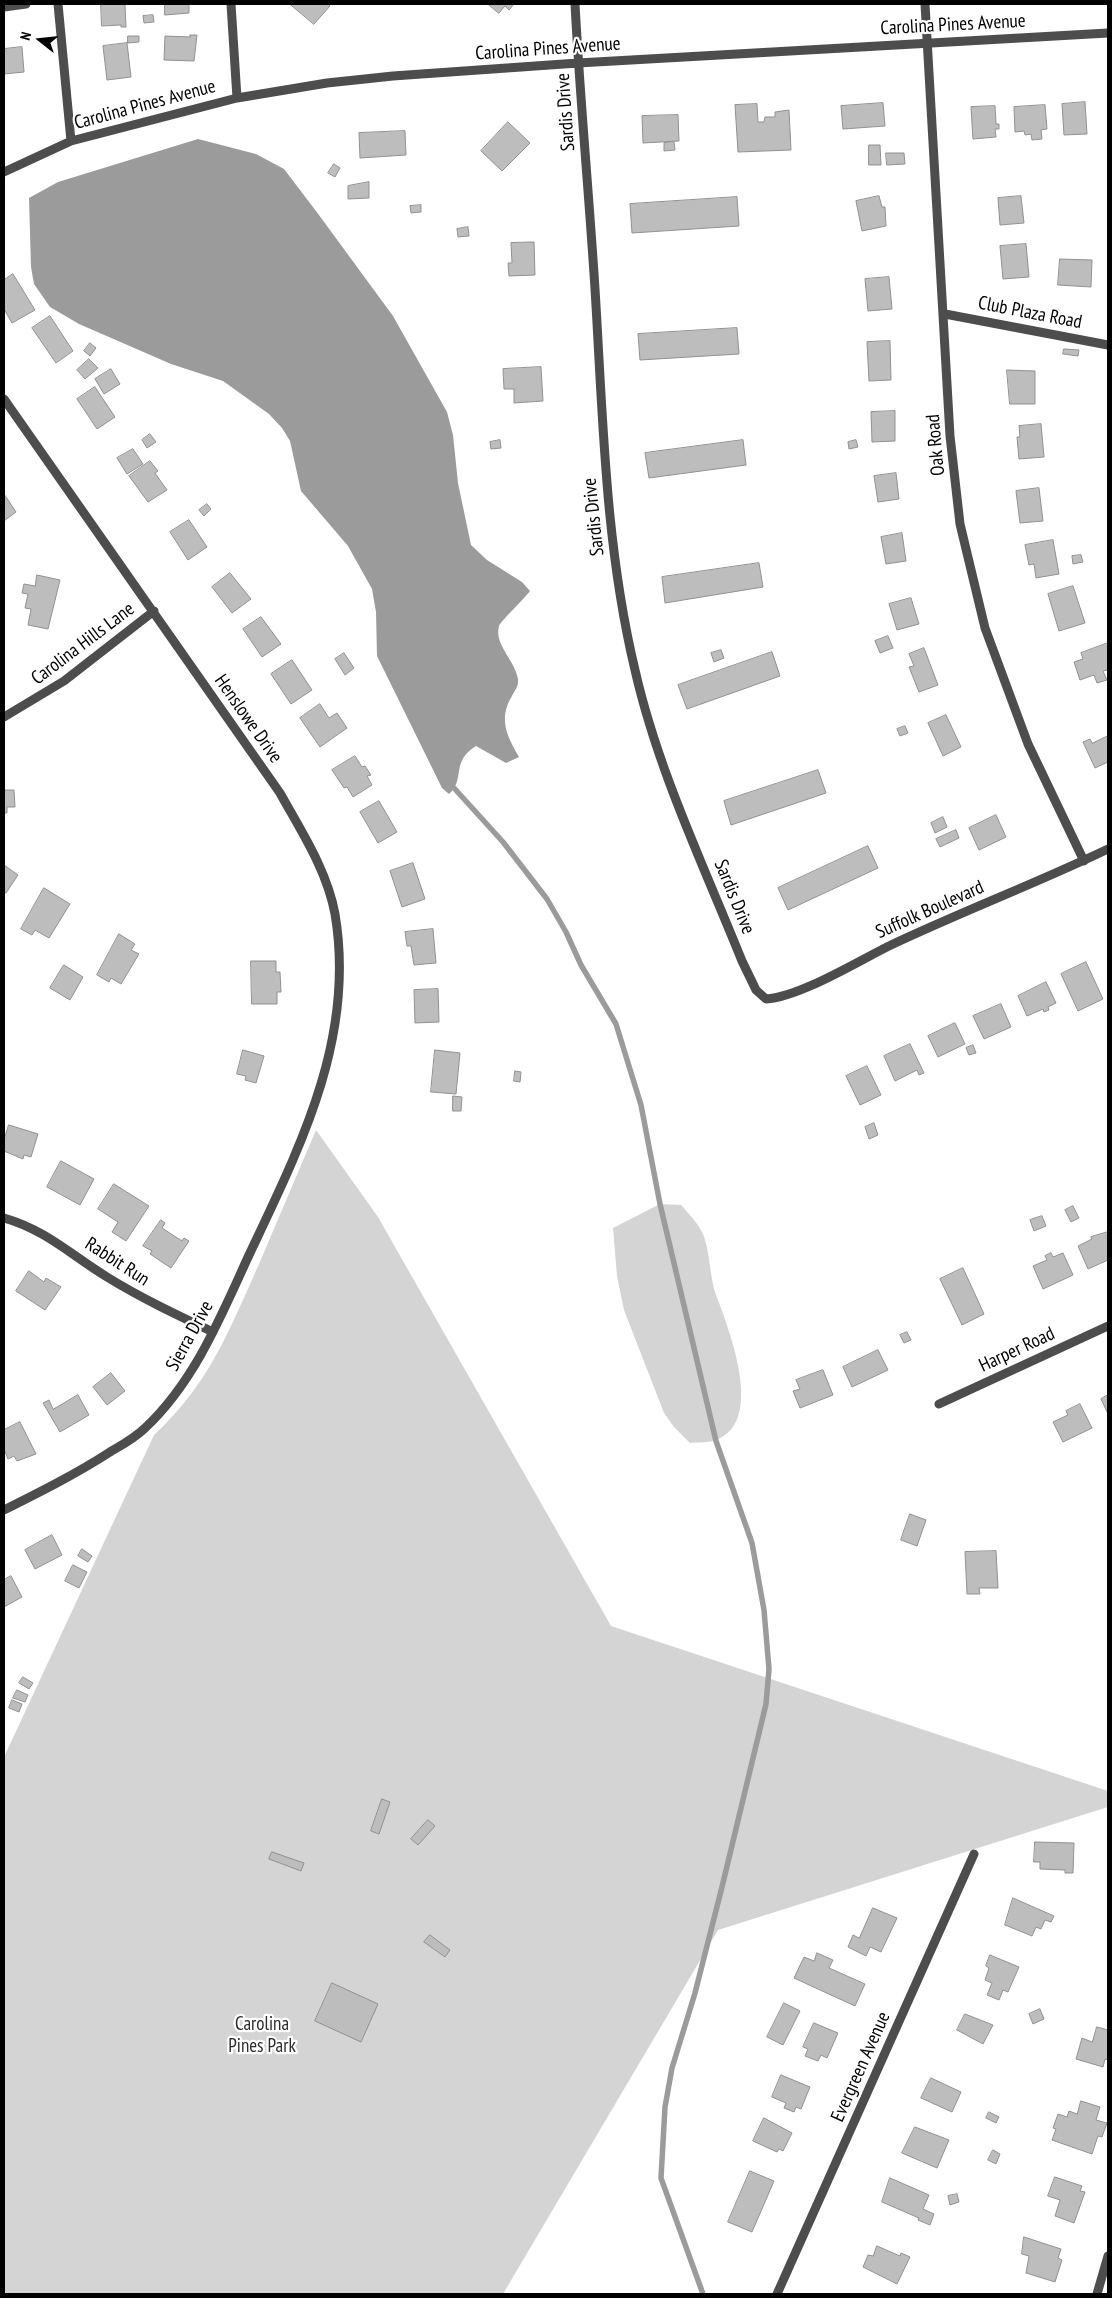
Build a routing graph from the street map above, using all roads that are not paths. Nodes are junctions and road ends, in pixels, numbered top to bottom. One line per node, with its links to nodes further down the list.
1 (26, 4): 6 (street)
2 (58, 4): 11 (street)
3 (231, 4): 10 (street)
4 (575, 4): 9 (street, Sardis Drive)
5 (925, 4): 8 (street, Oak Road)
6 (4, 7)
7 (1108, 33): 8 (street, Carolina Pines Avenue)
8 (928, 43): 9 (street, Carolina Pines Avenue); 13 (street, Oak Road)
9 (578, 64): 10 (street, Carolina Pines Avenue); 20 (street, Sardis Drive)
10 (237, 98): 11 (street, Carolina Pines Avenue)
11 (71, 141): 12 (street, Carolina Pines Avenue)
12 (4, 172)
13 (945, 314): 14 (street, Club Plaza Road); 19 (street, Oak Road)
14 (1108, 345)
15 (4, 399): 16 (street, Henslowe Drive)
16 (154, 611): 17 (street, Carolina Hills Lane); 21 (street, Henslowe Drive)
17 (4, 717)
18 (1108, 849): 19 (street, Suffolk Boulevard)
19 (1084, 861): 20 (street, Suffolk Boulevard)
20 (766, 999)
21 (317, 1101): 24 (street, Sierra Drive)
22 (4, 1218): 24 (street, Rabbit Run)
23 (1108, 1326): 25 (street, Harper Road)
24 (213, 1332): 26 (street, Sierra Drive)
25 (939, 1404)
26 (4, 1510)
27 (974, 1854): 29 (street, Evergreen Avenue)
28 (1108, 2256): 30 (street)
29 (777, 2294)
30 (1096, 2294)

